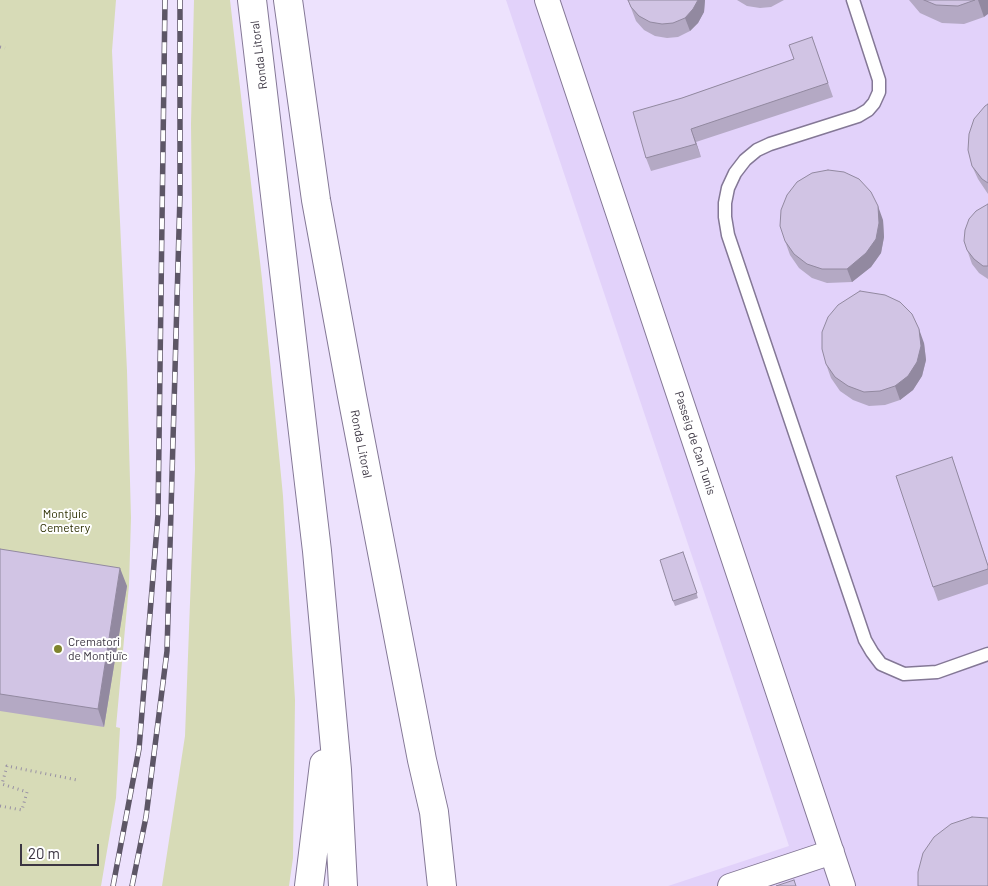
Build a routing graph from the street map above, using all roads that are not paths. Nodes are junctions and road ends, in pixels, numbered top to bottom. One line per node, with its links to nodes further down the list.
1 (252, 0): 6 (highway, Ronda Litoral)
2 (288, 0): 7 (highway, Ronda Litoral)
3 (547, 0): 8 (street, Passeig de Can Tunis)
4 (853, 0): 5 (lane)
5 (988, 654)
6 (332, 698): 9 (highway); 10 (highway, Ronda Litoral)
7 (434, 812): 11 (highway, Ronda Litoral); 12 (highway)
8 (832, 852): 13 (street); 14 (street, Passeig de Can Tunis)
9 (309, 886)
10 (343, 886)
11 (442, 886)
12 (449, 886)
13 (730, 886)
14 (844, 886)

